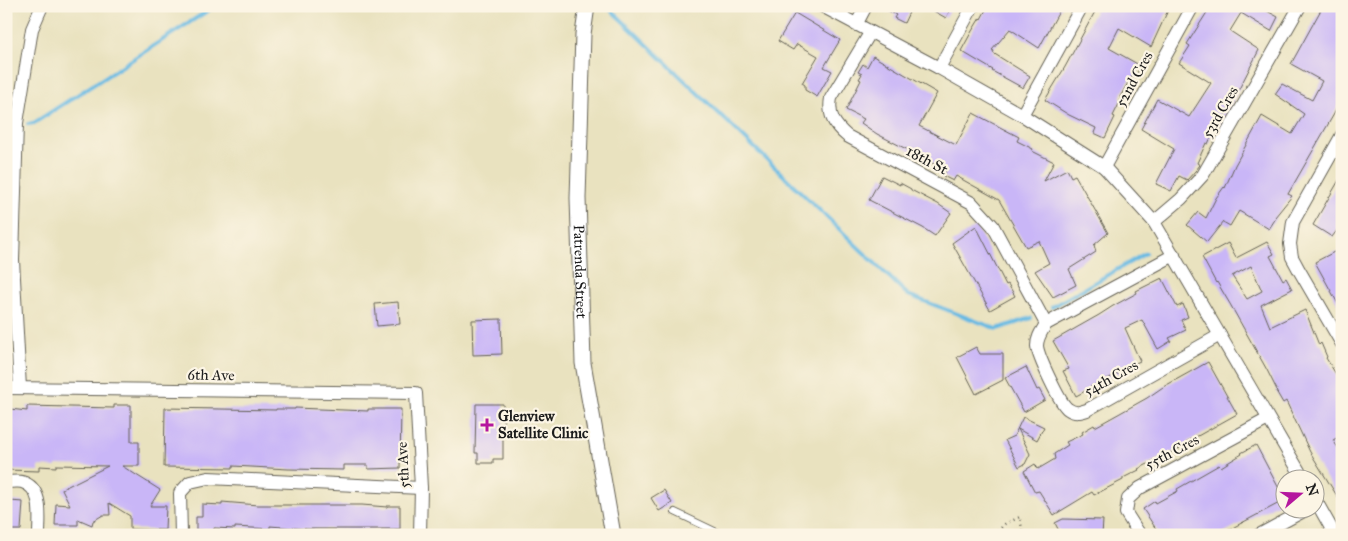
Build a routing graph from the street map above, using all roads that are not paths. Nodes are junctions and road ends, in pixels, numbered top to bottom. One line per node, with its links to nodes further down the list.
1 (42, 6): 21 (street)
2 (587, 6): 33 (street, Patrenda Street)
3 (822, 6): 9 (street)
4 (866, 6): 9 (street)
5 (973, 6): 11 (street)
6 (1082, 6): 12 (street)
7 (1193, 6): 14 (street, 52nd Cres)
8 (1300, 6): 15 (street, 53rd Cres)
9 (856, 25): 10 (street)
10 (870, 33): 11 (street); 17 (street, 18th St)
11 (939, 68): 12 (street)
12 (1022, 115): 14 (street)
13 (1342, 136): 19 (street)
14 (1104, 167): 15 (street)
15 (1154, 222): 16 (street)
16 (1174, 255): 17 (street); 18 (street)
17 (1046, 324): 18 (street, 54th Cres)
18 (1220, 335): 23 (street)
19 (1342, 344)
20 (6, 388): 21 (street, 6th Ave)
21 (20, 388): 22 (street, 6th Ave)
22 (416, 393): 26 (street, 5th Ave)
23 (1268, 419): 24 (street); 35 (street, 55th Cres)
24 (1297, 468)
25 (6, 482): 30 (street)
26 (421, 488): 31 (street); 32 (street, 5th Ave)
27 (675, 512): 34 (lane)
28 (1290, 518): 36 (street)
29 (1323, 518): 37 (street)
30 (39, 535)
31 (181, 535)
32 (420, 535)
33 (613, 535)
34 (723, 535)
35 (1140, 535)
36 (1259, 535)
37 (1335, 535)

